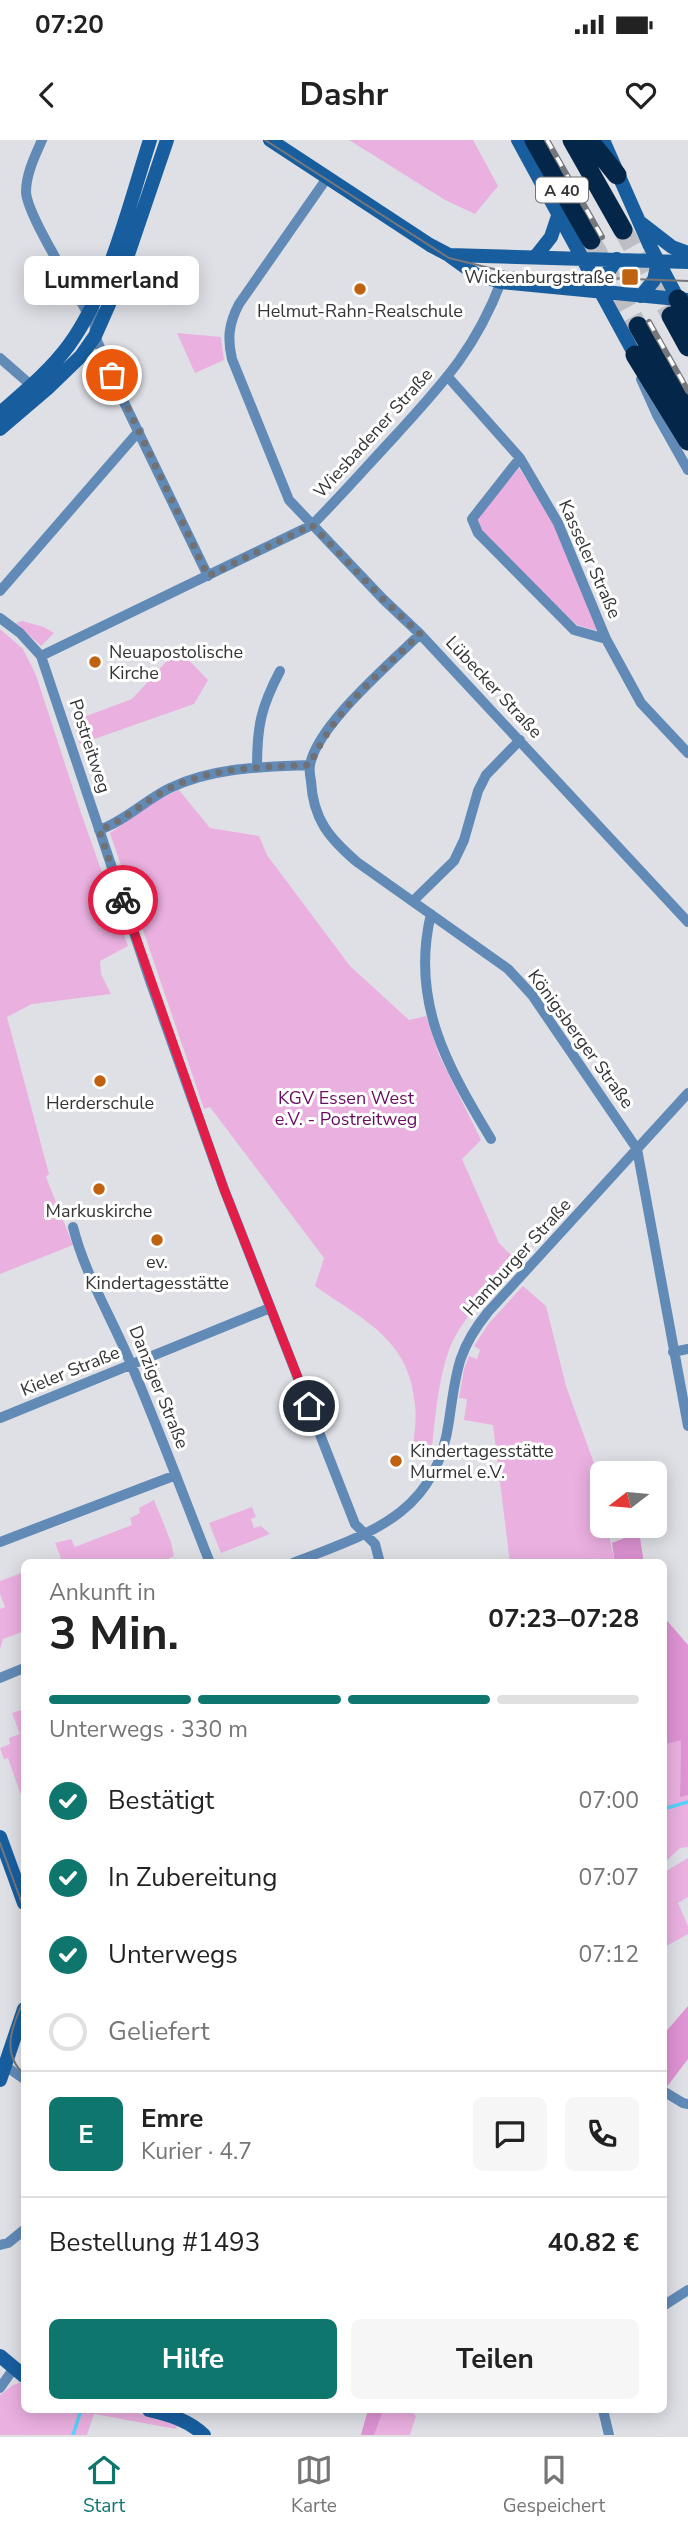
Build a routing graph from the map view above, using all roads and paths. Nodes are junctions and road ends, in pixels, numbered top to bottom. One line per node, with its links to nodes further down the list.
1 (42, 140): 24 (street)
2 (149, 140): 24 (main road)
3 (167, 140): 27 (main road)
4 (270, 140): 11 (main road)
5 (518, 140): 12 (main road)
6 (534, 140): 14 (highway, A 40)
7 (572, 140): 13 (highway, A 40)
8 (589, 140): 10 (highway)
9 (603, 140): 10 (main road)
10 (617, 174): 13 (main road)
11 (327, 178): 16 (main road); 40 (street, Lübecker Straße)
12 (559, 213): 14 (main road); 17 (main road)
13 (631, 226): 15 (main road); 19 (main road)
14 (586, 249): 17 (main road); 18 (main road); 22 (main road)
15 (688, 253)
16 (449, 255): 17 (main road); 21 (main road)
17 (536, 256)
18 (617, 260): 19 (main road); 22 (main road)
19 (658, 262): 20 (main road); 23 (main road); 25 (main road)
20 (688, 262)
21 (500, 282): 22 (main road); 31 (street, Wiesbadener Straße)
22 (600, 291): 23 (main road); 29 (main road)
23 (641, 296): 25 (main road)
24 (91, 308): 27 (street); 32 (main road)
25 (681, 308): 28 (highway)
26 (638, 326): 34 (highway)
27 (95, 336): 35 (main road); 36 (street)
28 (688, 347)
29 (635, 355): 37 (highway); 39 (street)
30 (0, 358): 32 (street)
31 (448, 377): 38 (street, Kasseler Straße); 40 (street, Wiesbadener Straße)
32 (32, 386): 33 (main road)
33 (0, 413)
34 (688, 414)
35 (0, 429)
36 (139, 431): 41 (street); 42 (street)
37 (688, 441)
38 (520, 458): 45 (street, Kasseler Straße); 45 (street, Kasseler Straße)
39 (688, 470)
40 (312, 525): 41 (street, Wiesbadener Straße); 44 (street, Lübecker Straße)
41 (208, 576): 46 (street, Wiesbadener Straße)
42 (0, 591)
43 (0, 618): 46 (street, Postreitweg)
44 (420, 634): 48 (street, Lübecker Straße); 50 (street, Königsberger Straße)
45 (606, 639): 49 (street, Kasseler Straße)
46 (41, 656): 52 (street, Postreitweg)
47 (280, 671): 51 (street)
48 (520, 740): 53 (street); 55 (street, Lübecker Straße)
49 (688, 753)
50 (310, 765): 51 (street); 53 (street, Königsberger Straße)
51 (257, 766): 52 (street)
52 (99, 830): 60 (street, Postreitweg)
53 (413, 901): 54 (street, Königsberger Straße)
54 (431, 914): 57 (street); 58 (street, Königsberger Straße)
55 (688, 922)
56 (688, 1093): 58 (street, Hamburger Straße)
57 (491, 1139)
58 (637, 1149): 62 (street, Königsberger Straße); 67 (street, Hamburger Straße)
59 (73, 1227): 63 (street, Danziger Straße)
60 (270, 1308): 63 (street, Kieler Straße); 67 (street, Postreitweg)
61 (688, 1349): 62 (street)
62 (673, 1352): 65 (street, Königsberger Straße)
63 (132, 1364): 64 (street, Kieler Straße); 66 (street, Danziger Straße)
64 (0, 1418)
65 (688, 1426)
66 (176, 1475): 68 (street); 69 (street, Danziger Straße)
67 (367, 1535): 70 (street, Hamburger Straße); 71 (street, Postreitweg)
68 (0, 1542)
69 (208, 1559)
70 (304, 1559)
71 (379, 1559)
72 (21, 1669): 73 (street)
73 (0, 1678)
74 (0, 1837): 75 (main road)
75 (21, 1895)
76 (21, 2015): 77 (main road)
77 (6, 2043): 78 (main road)
78 (4, 2065): 79 (street); 80 (main road)
79 (21, 2077)
80 (0, 2080)
81 (667, 2093): 82 (street)
82 (688, 2104)
83 (21, 2232): 84 (street)
84 (0, 2245)
85 (688, 2290): 86 (street)
86 (667, 2303)
87 (0, 2356): 88 (main road)
88 (19, 2372): 89 (street)
89 (0, 2388)
90 (160, 2413): 92 (main road)
91 (604, 2413): 93 (street)
92 (204, 2435)
93 (609, 2435)

